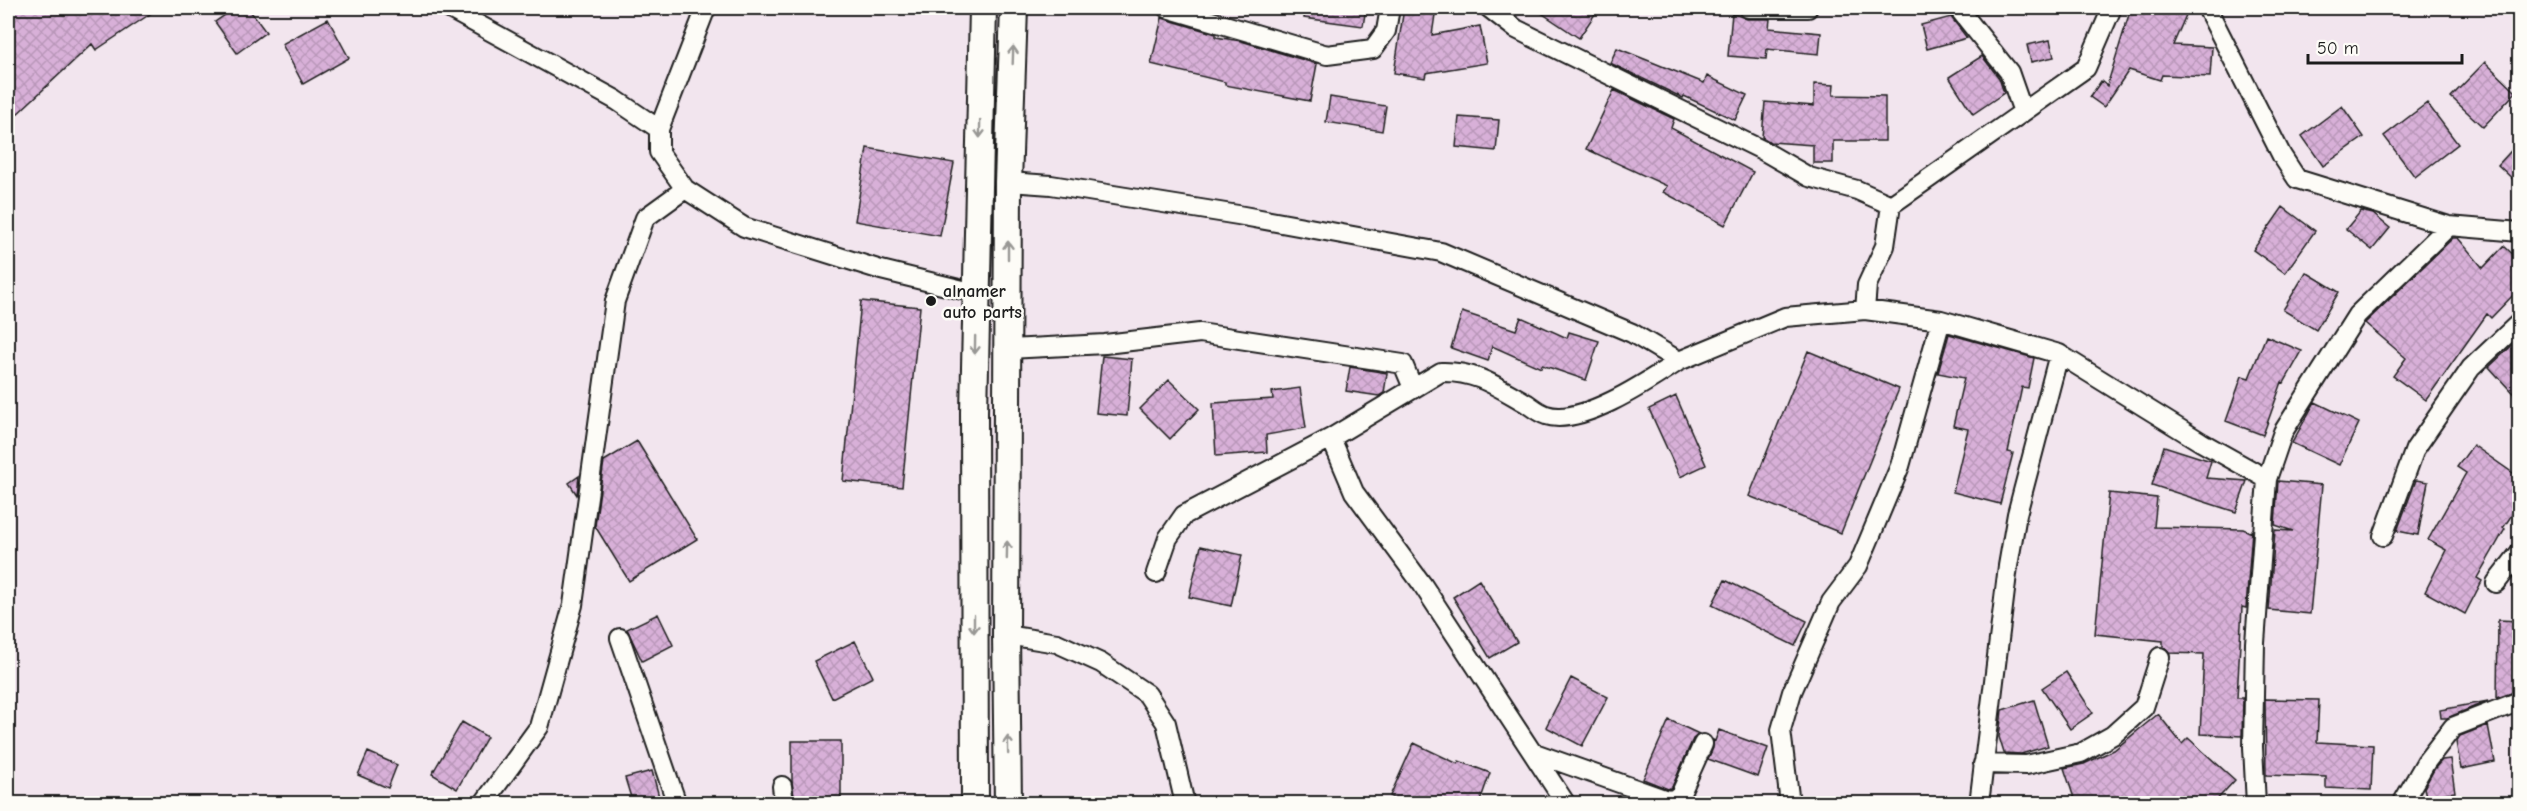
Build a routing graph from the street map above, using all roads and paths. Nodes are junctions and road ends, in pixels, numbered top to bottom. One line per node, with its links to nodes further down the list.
1 (448, 8): 15 (street)
2 (706, 8): 15 (street)
3 (983, 8): 21 (street, one-way to 21)
4 (1014, 8): 16 (street, one-way to 4)
5 (1167, 8): 13 (street)
6 (1390, 8): 13 (street)
7 (1490, 8): 18 (street)
8 (1748, 8): 9 (street)
9 (1808, 8)
10 (1958, 8): 14 (street)
11 (2112, 8): 14 (street)
12 (2207, 8): 19 (street)
13 (1199, 12)
14 (2023, 112): 18 (street)
15 (659, 129): 17 (street)
16 (1008, 182): 25 (street, one-way to 16); 27 (street)
17 (685, 189): 21 (street); 45 (street)
18 (1891, 205): 22 (street)
19 (2449, 226): 20 (street); 32 (street)
20 (2519, 234)
21 (975, 293): 29 (street, one-way to 29)
22 (1865, 310): 23 (street); 27 (street)
23 (1941, 320): 26 (street); 51 (street)
24 (2520, 322): 33 (street)
25 (1008, 349): 28 (street); 30 (street)
26 (2059, 354): 32 (street); 43 (street)
27 (1679, 361): 28 (street)
28 (1413, 388): 31 (street)
29 (974, 412): 30 (street); 47 (street, one-way to 47)
30 (1009, 412): 37 (street, one-way to 30)
31 (1331, 438): 35 (street); 42 (street)
32 (2267, 479): 53 (street)
33 (2383, 536)
34 (2520, 552): 36 (street)
35 (1156, 573)
36 (2496, 583)
37 (1006, 635): 48 (street, one-way to 37); 49 (street)
38 (620, 638): 46 (street)
39 (2160, 657): 43 (street)
40 (2520, 701): 44 (street)
41 (1703, 744): 42 (street)
42 (1532, 752): 50 (street)
43 (1983, 764): 52 (street)
44 (2404, 800)
45 (483, 804)
46 (677, 804)
47 (975, 804)
48 (1008, 804)
49 (1185, 804)
50 (1566, 804)
51 (1790, 804)
52 (1979, 804)
53 (2256, 804)

